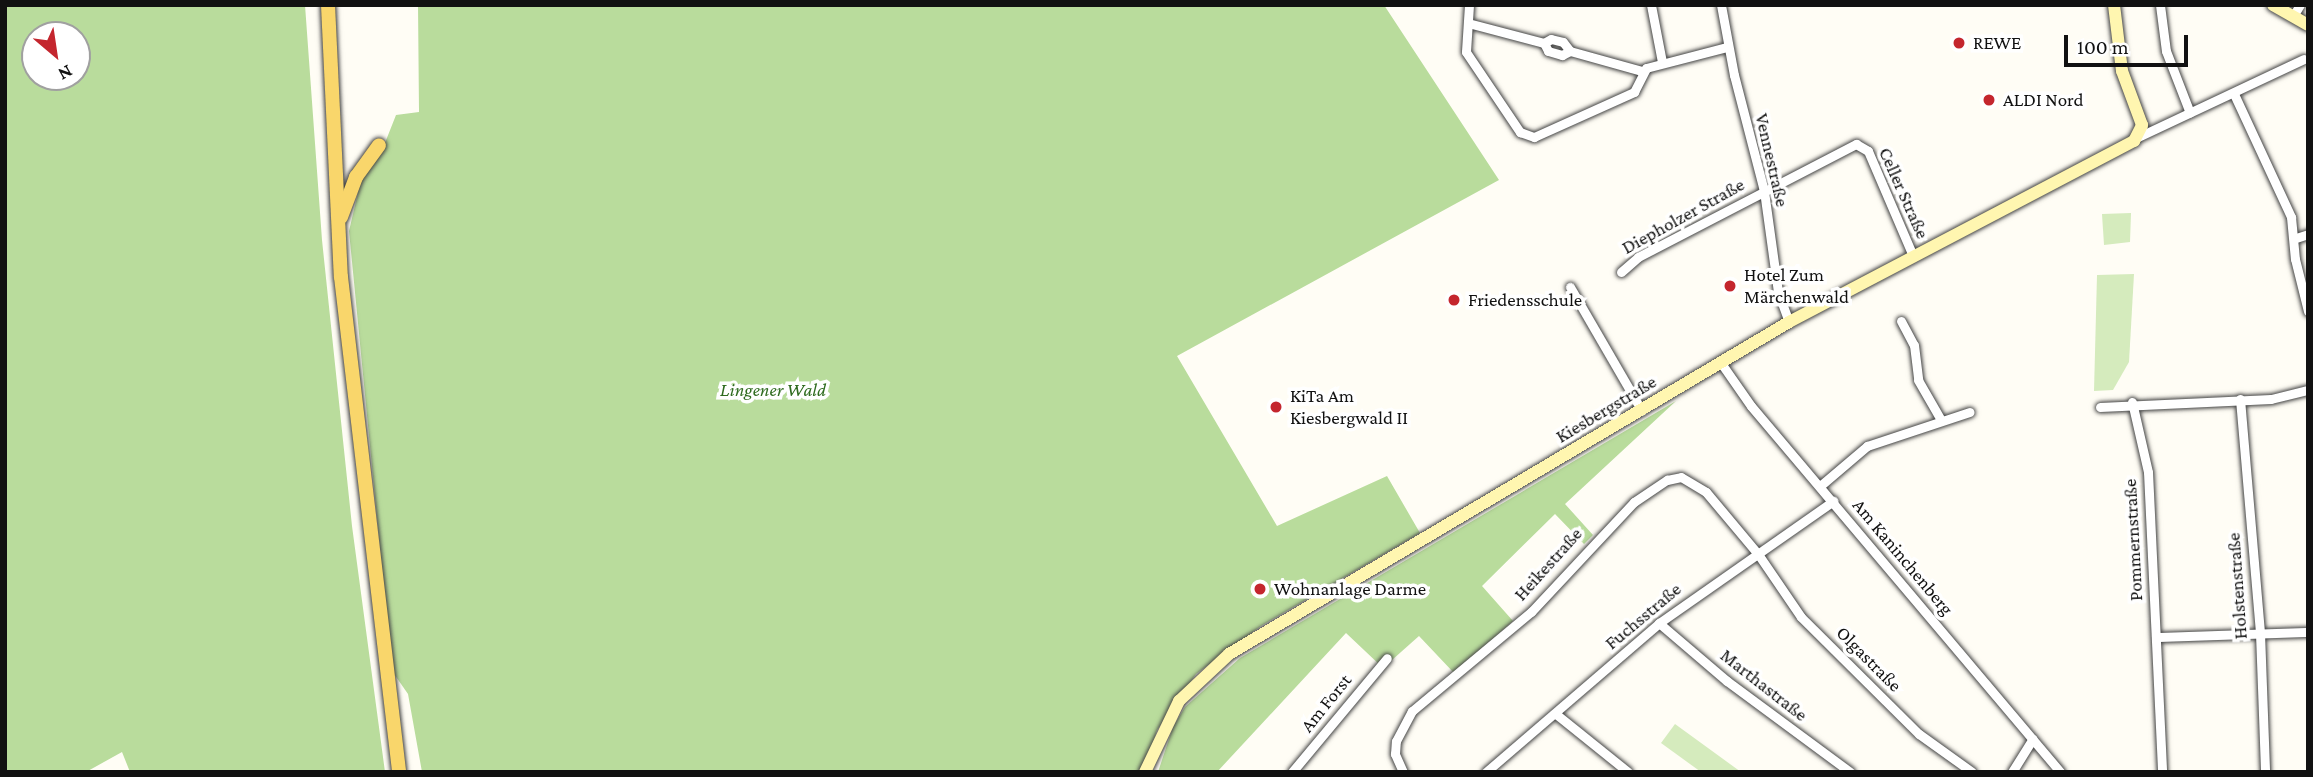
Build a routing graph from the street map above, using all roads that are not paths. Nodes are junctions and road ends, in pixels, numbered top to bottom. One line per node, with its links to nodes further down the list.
1 (321, 5): 12 (main road)
2 (328, 5): 12 (main road)
3 (1651, 5): 15 (street)
4 (1721, 5): 13 (street, Vennestraße)
5 (2114, 5): 19 (street)
6 (2160, 5): 18 (street)
7 (2273, 5): 9 (street)
8 (1470, 6): 10 (street)
9 (2297, 11): 11 (street)
10 (1468, 23): 16 (street); 16 (street)
11 (2308, 25)
12 (328, 26): 23 (main road)
13 (1727, 47): 15 (street); 22 (street, Vennestraße)
14 (2304, 59): 17 (street, Kiesbergstraße)
15 (1662, 62): 16 (street)
16 (1642, 71)
17 (2234, 94): 18 (street, Kiesbergstraße); 25 (street)
18 (2190, 113): 19 (street, Kiesbergstraße)
19 (2138, 137): 26 (street, Kiesbergstraße)
20 (379, 145): 23 (main road)
21 (1863, 145): 22 (street, Diepholzer Straße); 26 (street, Celler Straße)
22 (1764, 191): 27 (street, Diepholzer Straße); 31 (street, Vennestraße)
23 (337, 228): 50 (main road)
24 (2308, 234): 25 (street)
25 (2296, 238): 29 (street)
26 (1913, 256): 31 (street, Kiesbergstraße)
27 (1620, 272)
28 (1570, 287): 37 (street)
29 (2308, 311)
30 (1901, 321): 39 (street)
31 (1789, 322): 32 (street, Kiesbergstraße)
32 (1721, 363): 37 (street, Kiesbergstraße); 40 (street, Am Kaninchenberg)
33 (2308, 390): 34 (street)
34 (2240, 399): 35 (street); 45 (street, Holstenstraße)
35 (2132, 402): 36 (street); 46 (street, Pommernstraße)
36 (2100, 407)
37 (1642, 411): 51 (street, Kiesbergstraße)
38 (1970, 412): 39 (street)
39 (1941, 420): 40 (street)
40 (1820, 486): 41 (street, Am Kaninchenberg)
41 (1833, 501): 42 (street, Fuchsstraße); 49 (street, Am Kaninchenberg)
42 (1758, 554): 43 (street, Fuchsstraße); 53 (street, Heikestraße); 57 (street, Olgastraße)
43 (1659, 623): 48 (street, Fuchsstraße); 56 (street, Marthastraße)
44 (2308, 632): 45 (street)
45 (2260, 633): 46 (street); 61 (street, Holstenstraße)
46 (2156, 637): 60 (street, Pommernstraße)
47 (1387, 658): 52 (street, Am Forst)
48 (1556, 714): 54 (street, Fuchsstraße); 55 (street)
49 (2033, 739): 58 (street); 59 (street, Am Kaninchenberg)
50 (399, 772)
51 (1145, 772)
52 (1292, 772)
53 (1403, 772)
54 (1486, 772)
55 (1628, 772)
56 (1850, 772)
57 (1972, 772)
58 (2012, 772)
59 (2060, 772)
60 (2162, 772)
61 (2265, 772)

